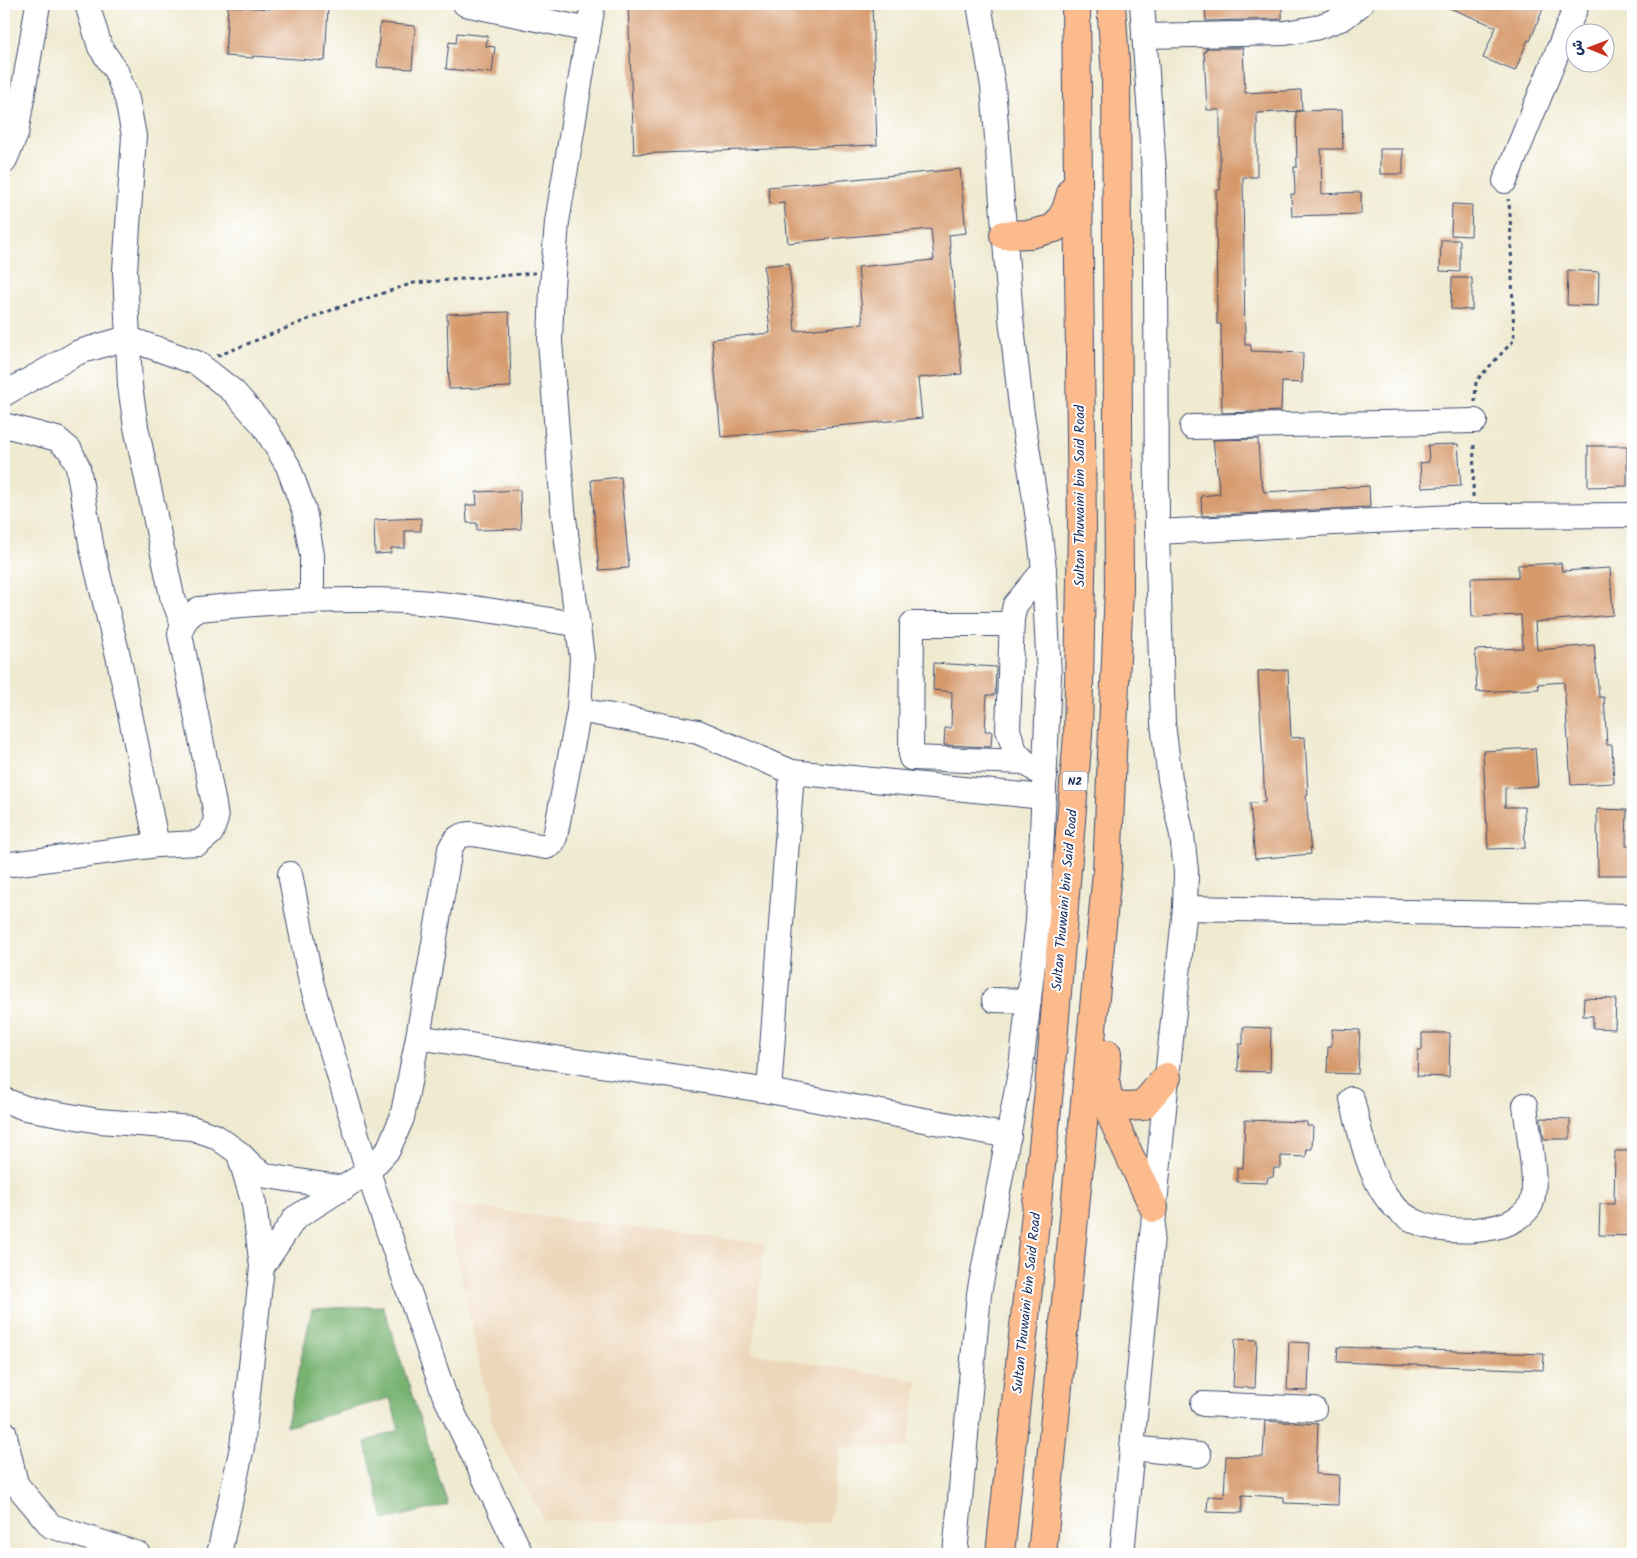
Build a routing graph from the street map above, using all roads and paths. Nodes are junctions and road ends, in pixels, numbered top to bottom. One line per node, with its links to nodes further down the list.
1 (38, 4): 13 (street)
2 (87, 4): 18 (street)
3 (465, 4): 11 (street)
4 (593, 4): 11 (street)
5 (979, 4): 16 (street)
6 (1076, 4): 14 (highway, Sultan Thuwaini bin Said Road / N2)
7 (1111, 4): 28 (highway)
8 (1142, 4): 12 (street)
9 (1361, 4): 12 (street)
10 (1577, 4): 15 (street)
11 (589, 30): 17 (street)
12 (1144, 36): 26 (street)
13 (4, 162)
14 (1077, 171): 16 (highway); 70 (highway, Sultan Thuwaini bin Said Road / N2)
15 (1505, 181): 21 (path)
16 (1004, 235): 27 (street)
17 (553, 272): 19 (path); 32 (street)
18 (127, 338): 19 (street); 20 (street); 31 (street)
19 (197, 363): 29 (street)
20 (4, 394)
21 (1475, 420): 23 (street); 25 (path)
22 (4, 425): 37 (street)
23 (1192, 426)
24 (1633, 515): 25 (street)
25 (1473, 516): 26 (street)
26 (1157, 532): 40 (street)
27 (1044, 570): 30 (street); 36 (street)
28 (1119, 588): 49 (highway); 71 (highway)
29 (312, 602): 31 (street); 32 (street)
30 (1012, 618): 34 (street); 34 (street)
31 (182, 624): 37 (street)
32 (578, 624): 33 (street)
33 (579, 710): 35 (street); 44 (street)
34 (1024, 762): 36 (street)
35 (792, 772): 36 (street); 46 (street)
36 (1044, 787): 43 (street)
37 (157, 845): 38 (street)
38 (4, 866)
39 (290, 874): 53 (street)
40 (1185, 908): 41 (street); 45 (street)
41 (1633, 916)
42 (994, 1000): 43 (street)
43 (1028, 1002): 51 (street)
44 (418, 1037): 46 (street); 53 (street)
45 (1166, 1077): 49 (highway); 55 (street)
46 (769, 1091): 51 (street)
47 (4, 1100): 52 (street)
48 (1352, 1100): 50 (street)
49 (1109, 1105): 55 (highway)
50 (1525, 1105)
51 (1009, 1136): 57 (street)
52 (239, 1153): 54 (street); 56 (street)
53 (368, 1172): 54 (street); 66 (street)
54 (344, 1188): 56 (street)
55 (1154, 1208): 61 (street)
56 (262, 1267): 65 (street)
57 (979, 1294): 63 (street); 69 (street)
58 (1203, 1404): 59 (street)
59 (1314, 1409)
60 (4, 1432): 64 (street)
61 (1132, 1448): 62 (street); 72 (street)
62 (1199, 1454)
63 (944, 1516): 67 (street); 68 (street)
64 (138, 1554)
65 (219, 1554)
66 (521, 1554)
67 (941, 1554)
68 (945, 1554)
69 (955, 1554)
70 (1000, 1554)
71 (1042, 1554)
72 (1122, 1554)

